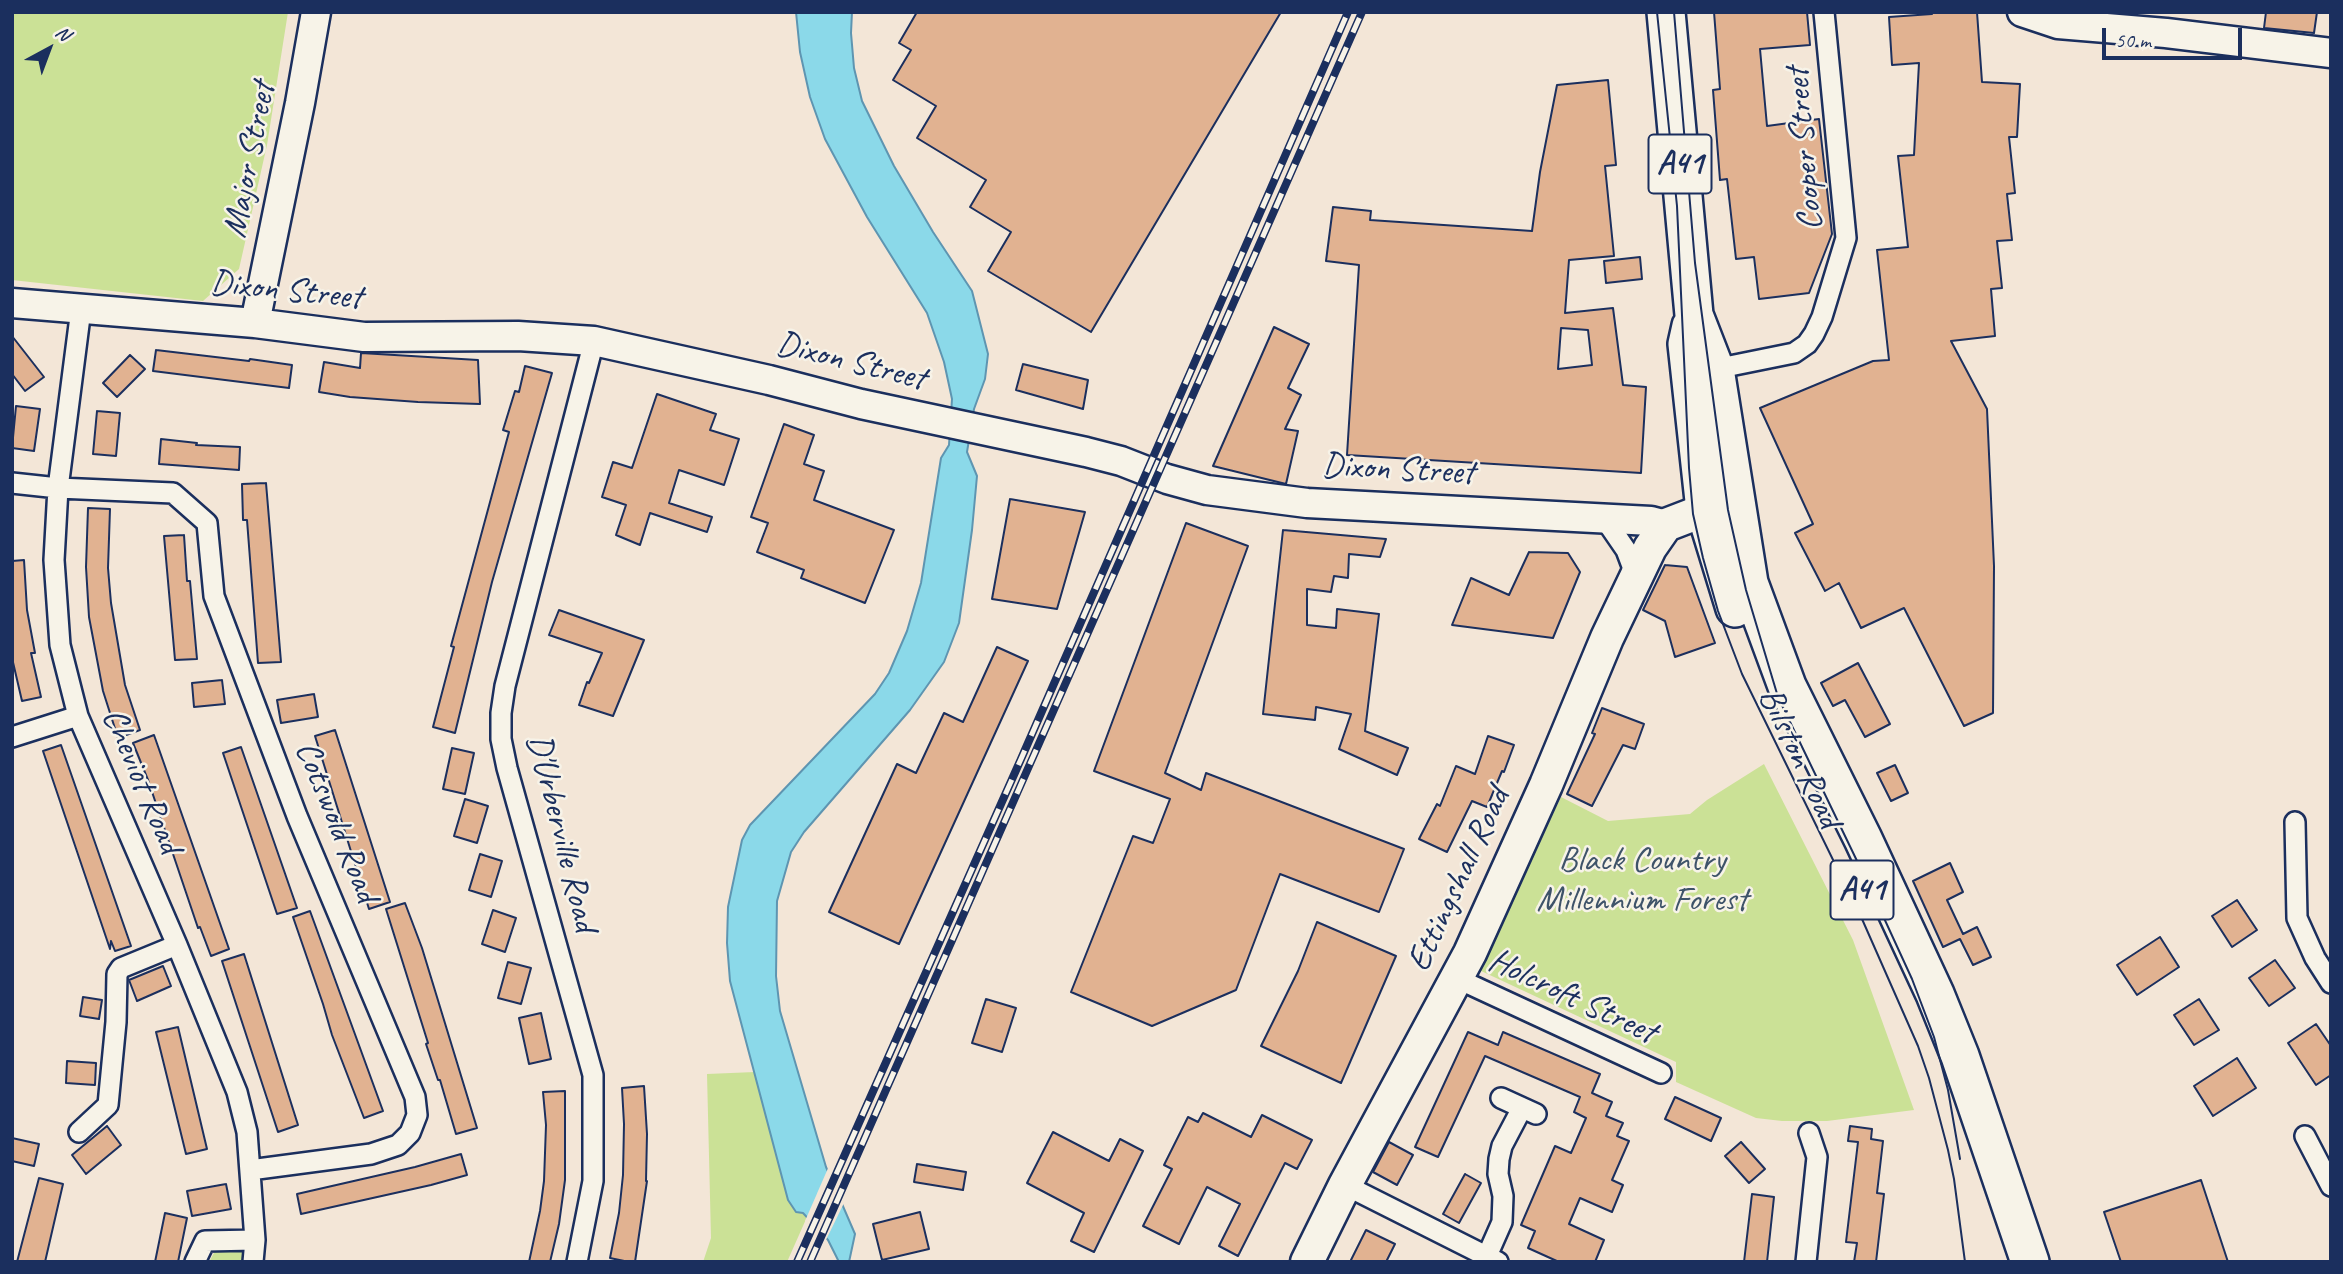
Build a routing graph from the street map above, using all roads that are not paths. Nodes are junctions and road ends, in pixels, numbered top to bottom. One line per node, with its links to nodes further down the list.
1 (316, 12): 9 (street, Major Street)
2 (1666, 12): 8 (highway, Bilston Road / A41)
3 (1824, 12): 11 (street, Cooper Street)
4 (2022, 12): 5 (street)
5 (2331, 53)
6 (12, 303): 7 (street, Dixon Street)
7 (81, 309): 9 (street, Dixon Street); 13 (street, Cheviot Road)
8 (1694, 315): 11 (highway, Bilston Road / A41); 14 (highway, Bilston Road / A41)
9 (255, 323): 10 (street, Dixon Street)
10 (594, 341): 15 (street, Dixon Street); 36 (street, D'Urberville Road)
11 (1715, 369): 14 (highway, Bilston Road / A41)
12 (12, 483): 13 (street, Cotswold Road)
13 (58, 488): 18 (street, Cheviot Road); 29 (street, Cotswold Road)
14 (1721, 510): 16 (main road); 39 (highway, Bilston Road / A41); 40 (highway, Bilston Road / A41)
15 (1604, 518): 16 (street, Dixon Street); 17 (street)
16 (1666, 525): 17 (main road, Ettingshall Road)
17 (1633, 582): 22 (main road, Ettingshall Road)
18 (78, 716): 19 (street); 21 (street, Cheviot Road)
19 (12, 737)
20 (2295, 821): 23 (street)
21 (177, 945): 26 (street); 29 (street, Cheviot Road)
22 (1456, 978): 24 (street, Holcroft Street); 31 (main road, Ettingshall Road)
23 (2331, 983)
24 (1661, 1073)
25 (1501, 1098): 33 (street)
26 (79, 1132)
27 (1810, 1133): 38 (street)
28 (2305, 1136): 30 (street)
29 (250, 1170): 32 (street, Cheviot Road)
30 (2329, 1176)
31 (1345, 1185): 33 (street); 37 (main road, Ettingshall Road)
32 (255, 1240): 34 (street); 35 (street, Cheviot Road)
33 (1492, 1259)
34 (195, 1262)
35 (253, 1262)
36 (577, 1262)
37 (1307, 1262)
38 (1806, 1262)
39 (2012, 1262)
40 (2030, 1262)

